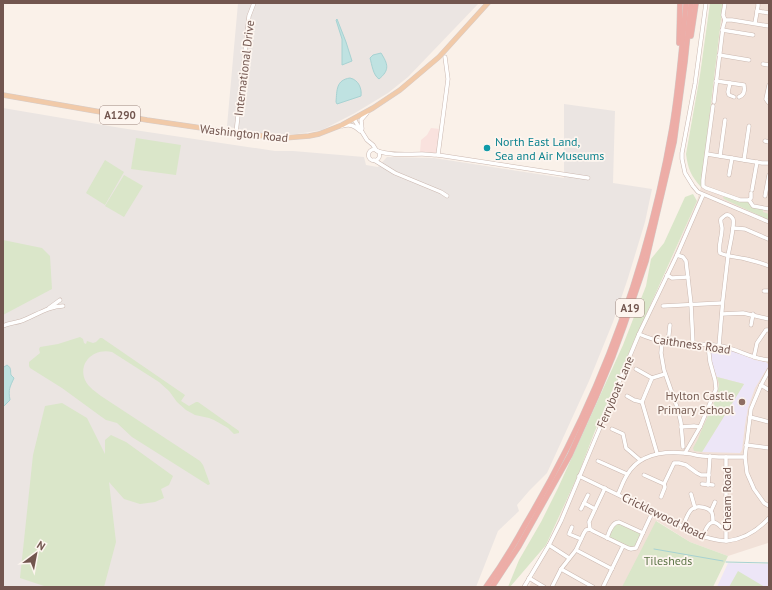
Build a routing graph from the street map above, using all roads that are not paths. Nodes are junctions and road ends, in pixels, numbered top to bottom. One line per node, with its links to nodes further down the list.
1 (254, 3): 35 (street, International Drive)
2 (488, 3): 29 (main road, Washington Road / A1290)
3 (680, 3): 27 (highway)
4 (686, 3): 27 (highway, A19)
5 (691, 3): 24 (highway, A19)
6 (696, 3): 24 (highway)
7 (706, 3): 53 (street)
8 (725, 3): 12 (street)
9 (758, 3): 10 (street)
10 (757, 11): 11 (street); 13 (street)
11 (769, 13)
12 (725, 20): 13 (street); 15 (street)
13 (755, 24): 14 (street)
14 (769, 26)
15 (722, 30): 16 (street); 17 (street)
16 (753, 35)
17 (719, 55): 19 (street); 22 (street)
18 (445, 57): 41 (street)
19 (749, 60)
20 (763, 64): 21 (street)
21 (769, 65)
22 (716, 81): 23 (street); 40 (street)
23 (730, 83): 23 (street)
24 (682, 84): 153 (highway, A19)
25 (769, 85): 28 (street)
26 (3, 95): 35 (main road, Washington Road / A1290)
27 (676, 102): 152 (highway, A19)
28 (769, 103)
29 (370, 110): 30 (main road, Washington Road / A1290); 34 (street)
30 (354, 119): 33 (main road, Washington Road / A1290); 34 (street)
31 (725, 120): 43 (street)
32 (749, 126): 46 (street)
33 (336, 128): 34 (street); 35 (main road, Washington Road / A1290)
34 (363, 133): 36 (street)
35 (236, 134)
36 (367, 140): 37 (street); 38 (street)
37 (377, 150): 38 (street); 39 (street); 42 (street)
38 (369, 153): 45 (street)
39 (384, 153): 41 (street); 42 (street)
40 (707, 154): 43 (street); 56 (street)
41 (438, 155): 52 (street)
42 (379, 156): 45 (street); 49 (street)
43 (720, 156): 44 (street)
44 (732, 158): 46 (street); 50 (street)
45 (374, 160): 49 (street)
46 (744, 160): 47 (street)
47 (757, 162): 48 (street); 56 (street)
48 (769, 164)
49 (388, 168): 54 (street)
50 (729, 175)
51 (769, 175): 55 (street)
52 (588, 178)
53 (703, 195): 58 (street); 61 (street, Ferryboat Lane)
54 (448, 196)
55 (765, 196)
56 (749, 200): 57 (street)
57 (769, 209)
58 (769, 222)
59 (733, 228): 60 (street); 62 (street); 62 (street)
60 (768, 239)
61 (677, 254): 64 (street, Ferryboat Lane); 65 (street)
62 (728, 256): 63 (street); 69 (street)
63 (769, 266)
64 (667, 275): 65 (street); 81 (street, Ferryboat Lane)
65 (688, 277): 70 (street)
66 (764, 291): 67 (street)
67 (769, 291)
68 (60, 300): 73 (street)
69 (722, 303): 70 (street); 74 (street)
70 (691, 304): 72 (street); 84 (street)
71 (63, 306): 73 (street)
72 (663, 306)
73 (45, 310): 79 (street)
74 (722, 314): 75 (street); 86 (street)
75 (753, 314): 76 (street); 78 (street)
76 (769, 318)
77 (670, 325): 83 (street)
78 (751, 325)
79 (3, 326)
80 (769, 330): 87 (street)
81 (639, 334): 82 (street, Caithness Road); 114 (street, Ferryboat Lane)
82 (662, 342): 83 (street, Caithness Road); 91 (street)
83 (668, 343): 84 (street, Caithness Road)
84 (694, 344): 85 (street, Caithness Road)
85 (708, 345): 86 (street, Caithness Road); 99 (street)
86 (719, 346): 87 (street, Caithness Road)
87 (754, 357): 88 (street, Caithness Road)
88 (769, 360)
89 (636, 368): 92 (street)
90 (769, 370): 93 (street)
91 (665, 374): 92 (street); 101 (street)
92 (652, 378): 96 (street)
93 (761, 385): 94 (street); 97 (street)
94 (769, 390)
95 (626, 396): 96 (street)
96 (642, 402): 105 (street)
97 (750, 417): 98 (street); 102 (street)
98 (769, 422)
99 (700, 427): 101 (street); 106 (street)
100 (612, 428): 110 (street)
101 (681, 428): 103 (street)
102 (746, 445): 104 (street); 109 (street)
103 (683, 447)
104 (769, 448)
105 (657, 453): 106 (street); 110 (street)
106 (685, 453): 107 (street)
107 (710, 456): 108 (street); 113 (street)
108 (726, 457): 109 (street); 143 (street, Cheam Road)
109 (745, 457): 127 (street)
110 (640, 460): 112 (street)
111 (598, 461): 112 (street)
112 (627, 474): 121 (street)
113 (709, 475): 116 (street); 118 (street)
114 (579, 476): 120 (street, Cricklewood Road); 144 (street, Ferryboat Lane)
115 (644, 476): 116 (street)
116 (664, 484): 124 (street)
117 (702, 484): 118 (street)
118 (708, 485): 119 (street)
119 (713, 485)
120 (605, 488): 121 (street, Cricklewood Road); 130 (street)
121 (618, 494): 131 (street, Cricklewood Road)
122 (691, 494): 128 (street)
123 (588, 495): 126 (street)
124 (660, 498)
125 (715, 502): 132 (street)
126 (584, 503): 129 (street); 130 (street)
127 (769, 506)
128 (695, 508): 132 (street); 136 (street)
129 (581, 509)
130 (595, 509): 138 (street)
131 (653, 511): 136 (street, Cricklewood Road); 140 (street)
132 (711, 512): 134 (street)
133 (769, 518): 143 (street, Cricklewood Road)
134 (713, 522): 137 (street); 139 (street)
135 (572, 527): 142 (street)
136 (683, 527): 143 (street, Cricklewood Road)
137 (721, 527)
138 (590, 528): 141 (street); 142 (street)
139 (705, 531)
140 (643, 533): 141 (street); 145 (street)
141 (607, 538): 145 (street)
142 (581, 539): 146 (street)
143 (726, 541)
144 (549, 545): 147 (street); 150 (street, Ferryboat Lane)
145 (623, 546): 149 (street)
146 (576, 550): 147 (street); 149 (street)
147 (569, 558): 148 (street)
148 (561, 569): 151 (street); 156 (street)
149 (612, 569): 159 (street)
150 (529, 578): 154 (street, Ferryboat Lane); 155 (street)
151 (584, 583): 157 (street); 158 (street)
152 (486, 587)
153 (492, 587)
154 (524, 587)
155 (544, 587)
156 (552, 587)
157 (582, 587)
158 (593, 587)
159 (603, 587)

